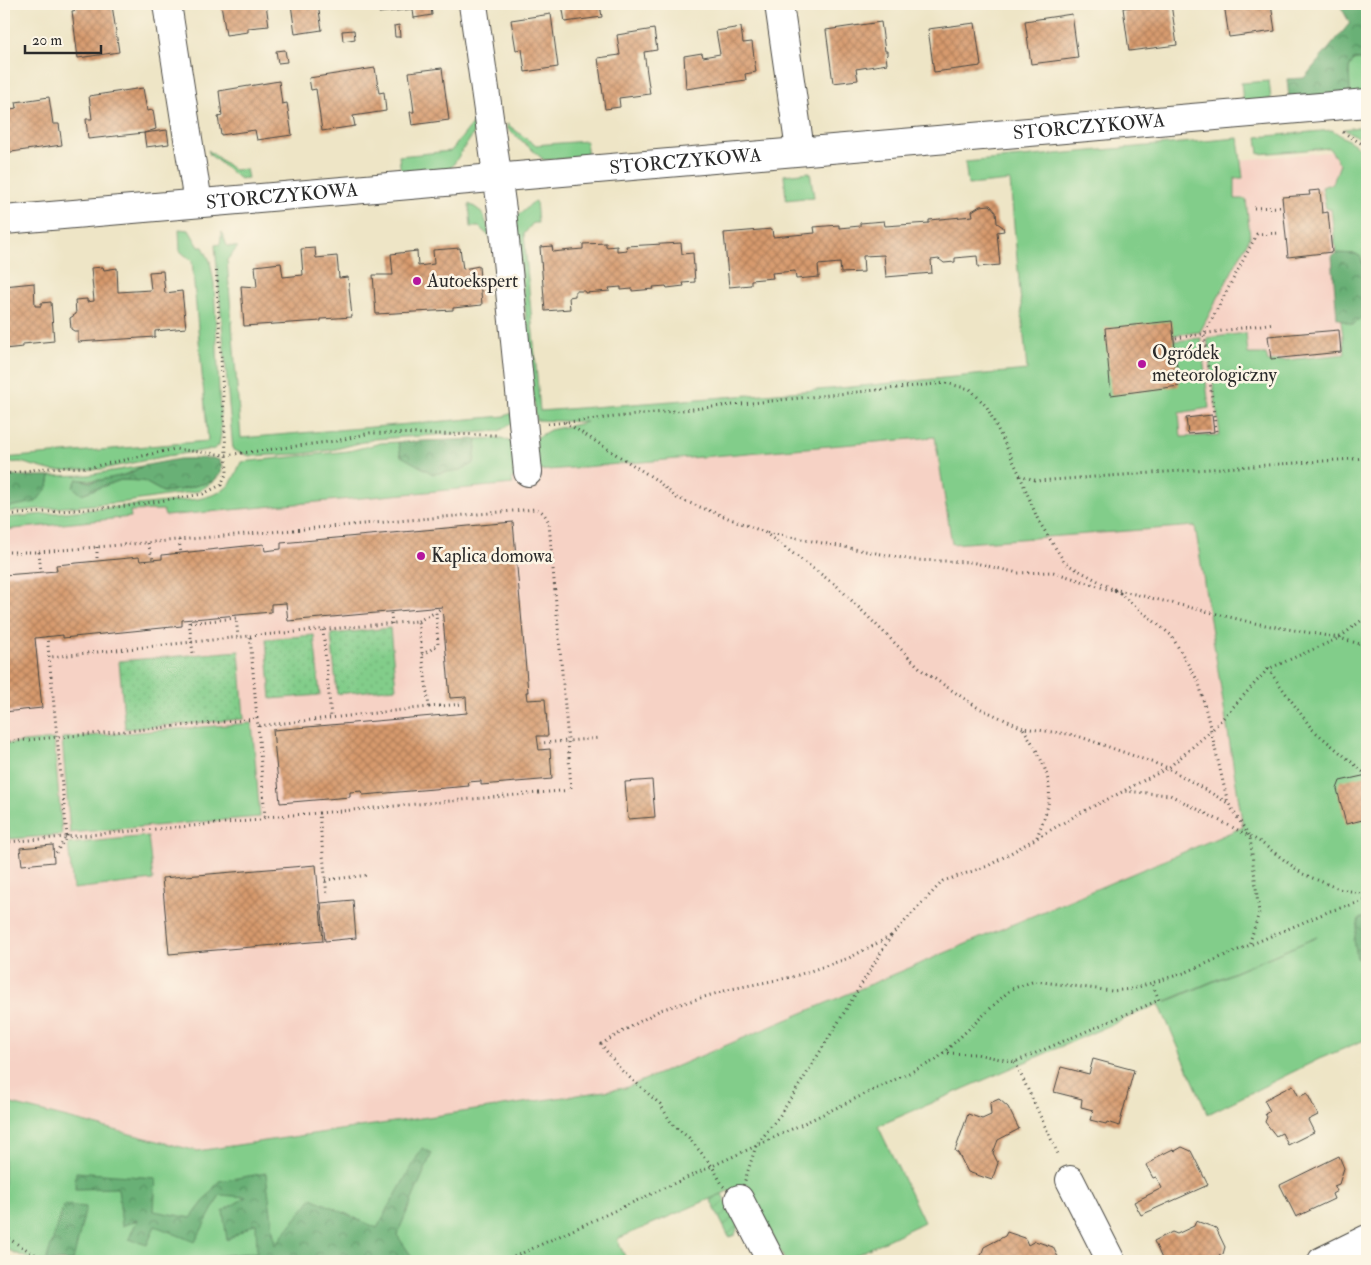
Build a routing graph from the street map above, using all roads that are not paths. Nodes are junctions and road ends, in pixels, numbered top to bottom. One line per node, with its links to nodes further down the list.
1 (167, 4): 7 (street)
2 (473, 4): 6 (street)
3 (779, 4): 5 (street)
4 (1367, 103): 5 (street, STORCZYKOWA)
5 (800, 150): 6 (street, STORCZYKOWA)
6 (497, 177): 7 (street, STORCZYKOWA); 9 (street)
7 (198, 203): 8 (street, STORCZYKOWA)
8 (4, 220)
9 (528, 472)
10 (1070, 1180): 14 (street)
11 (739, 1199): 13 (street)
12 (1367, 1239): 15 (street)
13 (771, 1261)
14 (1111, 1261)
15 (1322, 1261)

